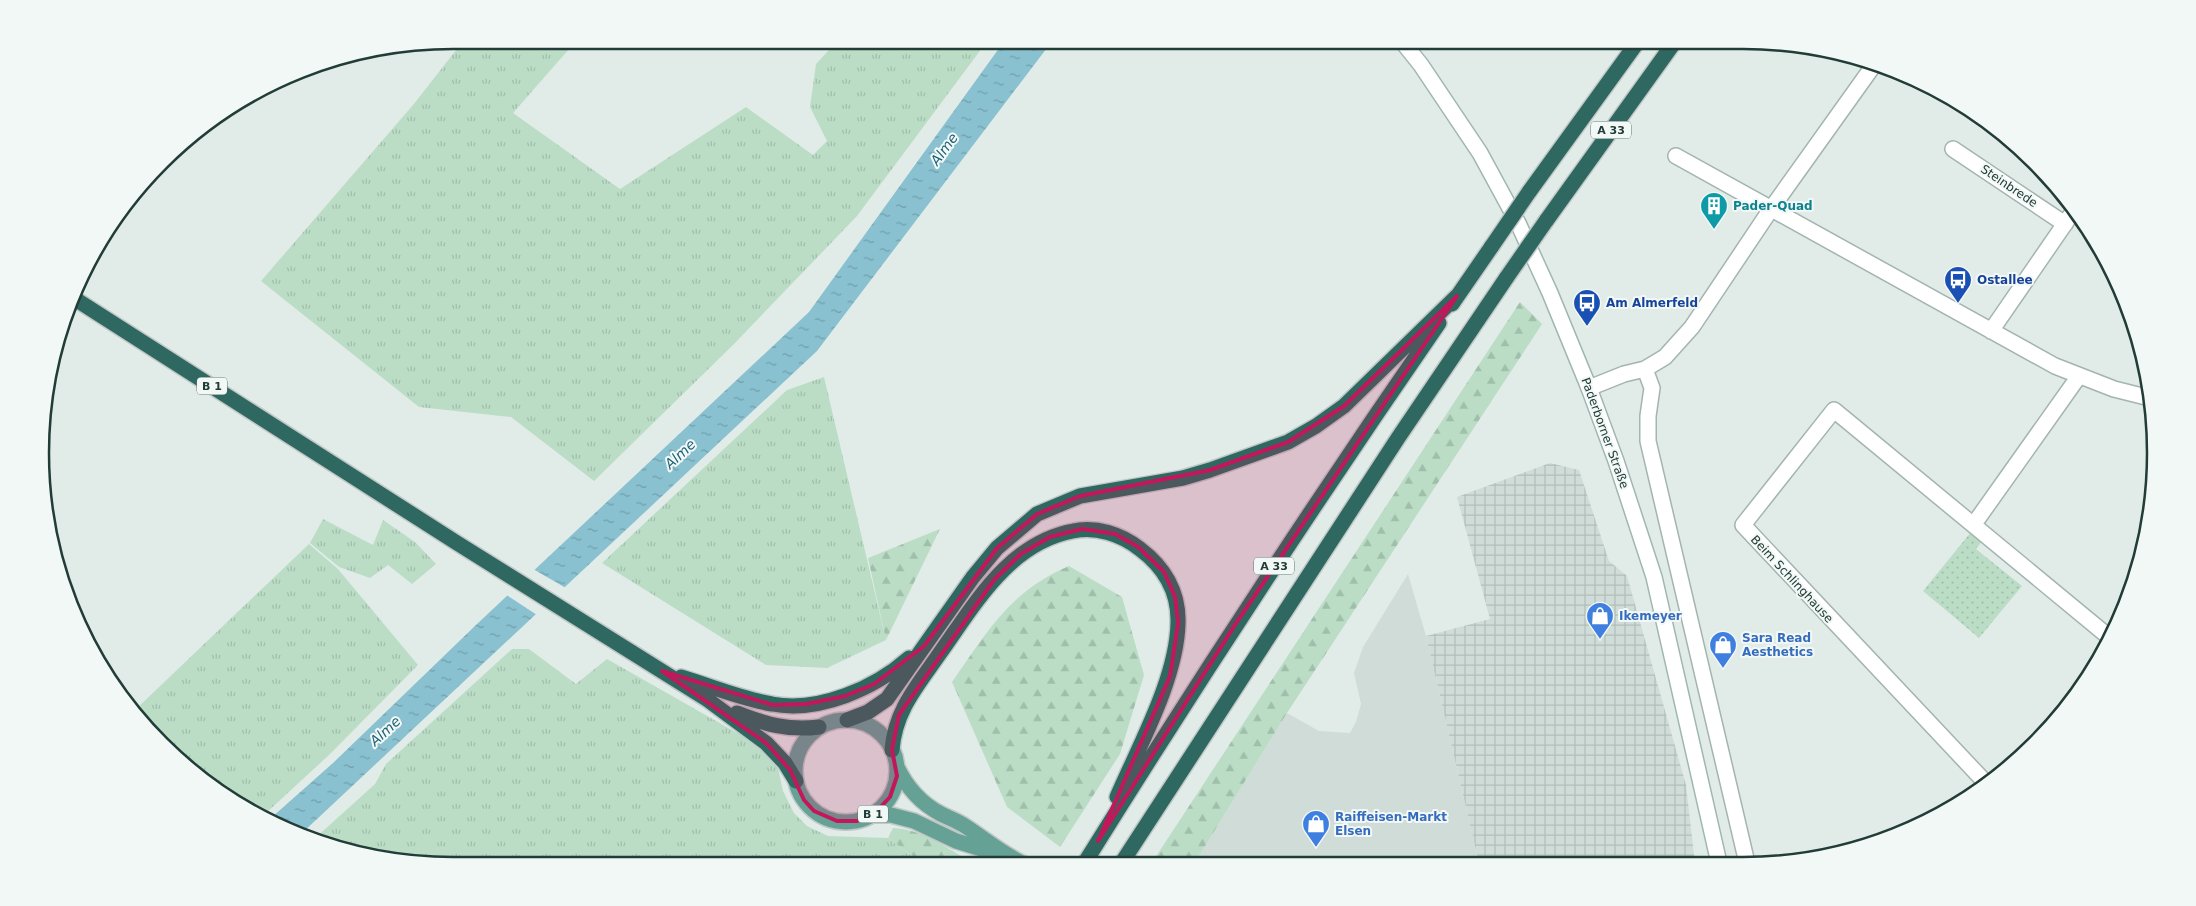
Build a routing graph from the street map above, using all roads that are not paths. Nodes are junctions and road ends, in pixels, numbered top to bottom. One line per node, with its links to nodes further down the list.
1 (1409, 49): 15 (street, Paderborner Straße)
2 (1632, 49): 10 (highway, A 33, bridge)
3 (1670, 49): 33 (highway, A 33, bridge)
4 (1871, 69): 7 (street)
5 (1953, 149): 9 (street, Steinbrede)
6 (1676, 156): 7 (street)
7 (1771, 209): 12 (street); 13 (street)
8 (2070, 216): 9 (street)
9 (2065, 224): 12 (street)
10 (1457, 296): 19 (highway); 29 (highway, A 33)
11 (79, 301): 20 (highway, B 1)
12 (1991, 331): 14 (street)
13 (1645, 369): 15 (street); 35 (street)
14 (2079, 376): 16 (street); 17 (street)
15 (1589, 388): 34 (street, Paderborner Straße)
16 (2143, 397)
17 (1974, 524): 18 (street, Beim Schlinghause); 26 (street, Beim Schlinghause)
18 (2105, 634)
19 (924, 646): 20 (highway); 22 (highway)
20 (662, 671): 21 (highway, B 1)
21 (708, 700): 23 (highway, B 1); 27 (highway, B 1)
22 (847, 720): 23 (main road, B 1); 24 (main road, B 1)
23 (819, 728): 27 (main road, B 1)
24 (892, 750): 25 (main road, B 1); 29 (highway)
25 (897, 767): 28 (main road, B 1); 31 (main road, B 1)
26 (1982, 779)
27 (796, 781): 28 (main road, B 1)
28 (872, 815): 30 (main road, B 1)
29 (1098, 841): 32 (highway, A 33)
30 (1005, 857)
31 (1011, 857)
32 (1088, 857)
33 (1126, 857)
34 (1718, 857)
35 (1746, 857)

